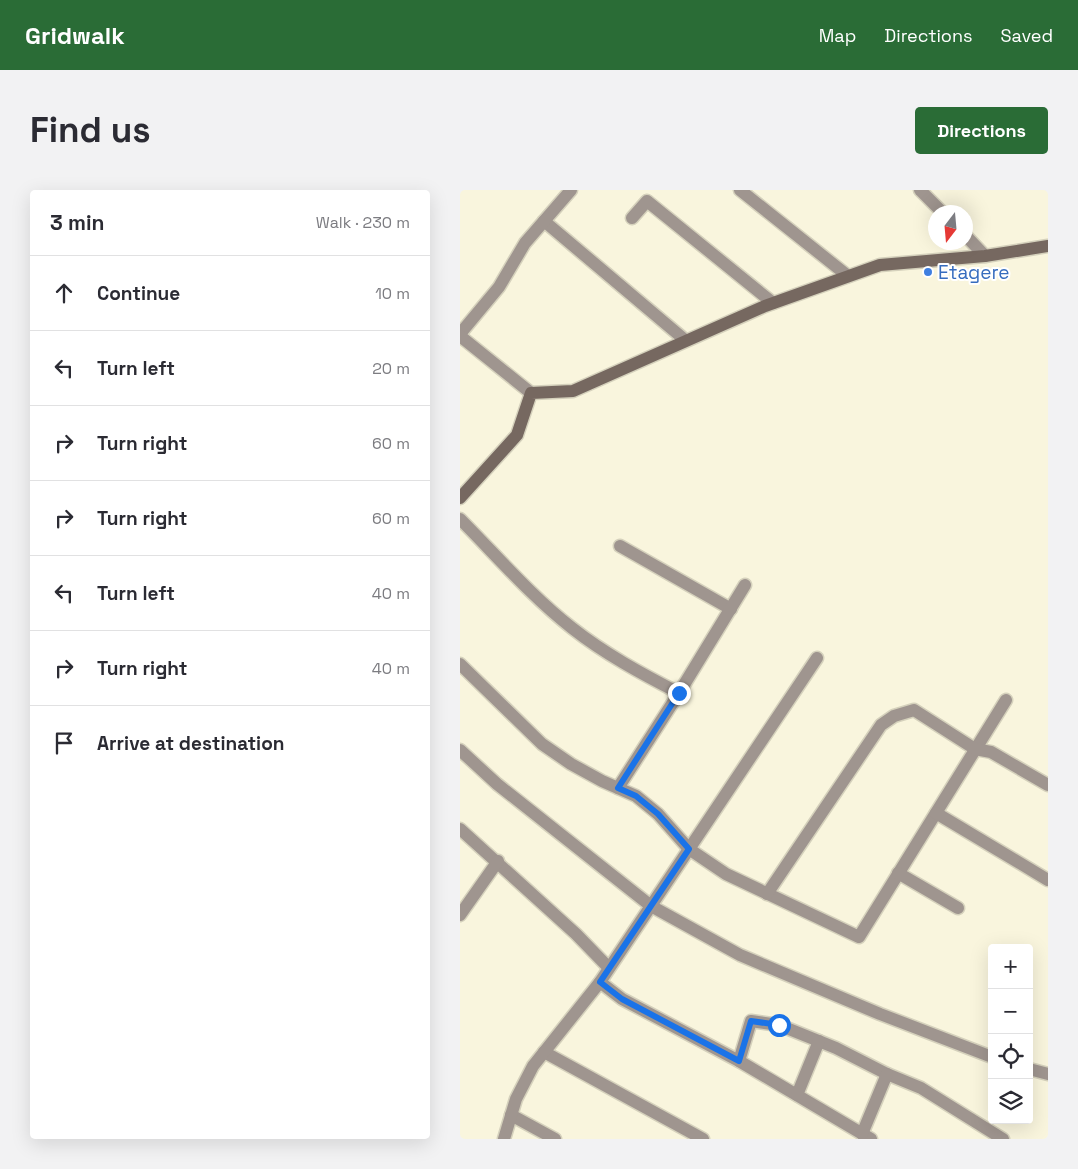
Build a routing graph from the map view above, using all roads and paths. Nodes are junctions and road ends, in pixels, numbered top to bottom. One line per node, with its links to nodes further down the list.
1 (571, 190): 6 (street)
2 (740, 190): 10 (street)
3 (920, 190): 4 (street)
4 (935, 205)
5 (632, 218): 11 (street)
6 (544, 221): 12 (street); 13 (street)
7 (973, 243): 9 (street)
8 (1048, 246): 9 (main road)
9 (985, 256): 10 (main road)
10 (848, 276): 11 (main road)
11 (774, 302): 13 (main road)
12 (460, 335): 14 (street)
13 (685, 340): 14 (main road)
14 (531, 392): 15 (main road)
15 (460, 498)
16 (460, 518): 22 (street)
17 (620, 546): 19 (street)
18 (745, 585): 19 (street)
19 (731, 609): 22 (street)
20 (817, 658): 30 (street)
21 (460, 664): 27 (street)
22 (679, 693): 27 (street)
23 (1006, 700): 24 (street)
24 (975, 749): 26 (street); 28 (street); 34 (street)
25 (460, 750): 35 (street)
26 (1048, 785)
27 (618, 788): 30 (street)
28 (936, 813): 32 (street); 33 (street)
29 (460, 829): 31 (street)
30 (689, 849): 34 (street); 35 (street)
31 (498, 861): 37 (street); 38 (street)
32 (898, 873): 34 (street); 36 (street)
33 (1048, 880)
34 (767, 894)
35 (651, 906): 38 (street); 42 (street)
36 (958, 908)
37 (460, 915)
38 (609, 968): 39 (street)
39 (600, 982): 41 (street); 43 (street)
40 (819, 1041): 43 (street); 45 (street); 47 (street)
41 (544, 1052): 48 (street); 52 (street)
42 (988, 1055)
43 (739, 1061): 47 (street)
44 (1033, 1069): 46 (street)
45 (887, 1074): 49 (street); 53 (street)
46 (1048, 1074)
47 (797, 1095): 49 (street)
48 (511, 1115): 50 (street); 51 (street)
49 (866, 1137)
50 (504, 1139)
51 (555, 1139)
52 (703, 1139)
53 (1003, 1139)

